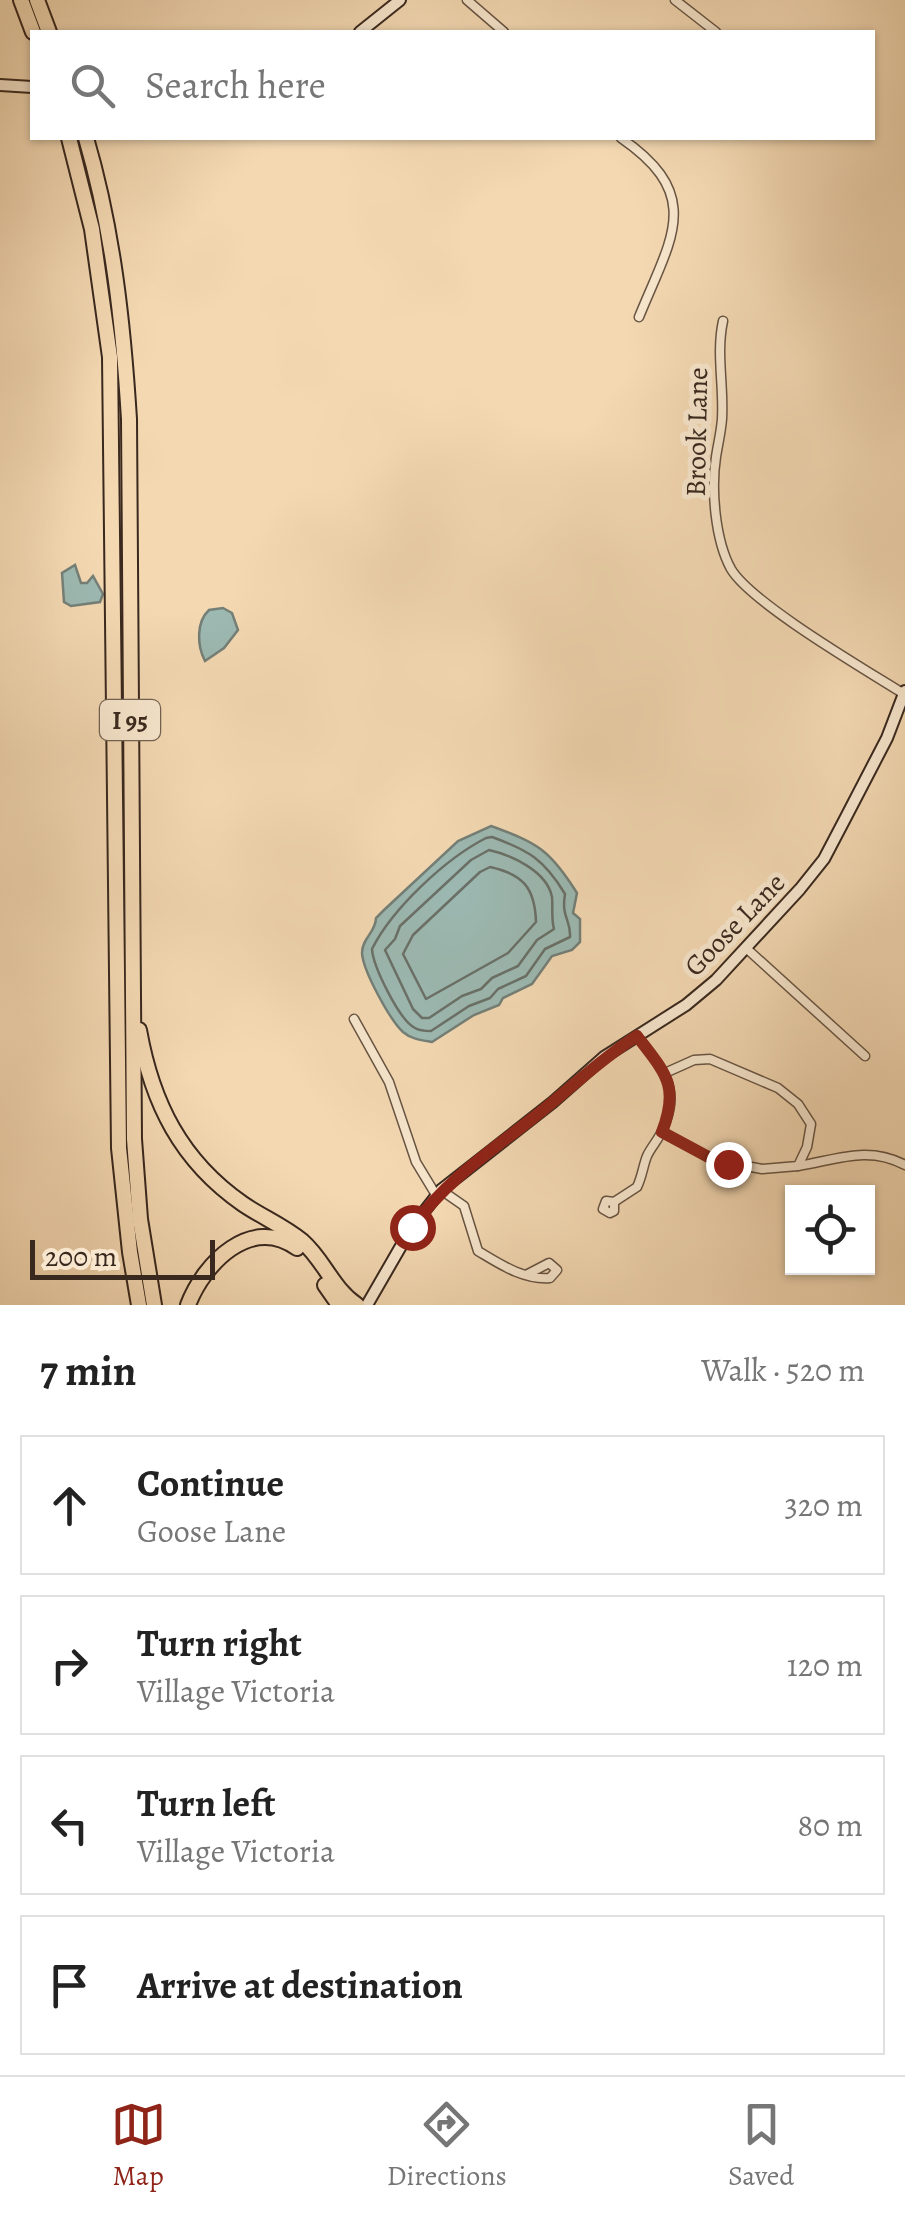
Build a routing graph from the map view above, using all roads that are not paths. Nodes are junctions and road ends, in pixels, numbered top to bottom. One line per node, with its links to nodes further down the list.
1 (20, 0): 6 (highway)
2 (37, 0): 7 (highway)
3 (400, 0): 8 (street)
4 (467, 0): 9 (street)
5 (675, 0): 10 (street)
6 (32, 30)
7 (48, 30)
8 (362, 30)
9 (502, 30)
10 (713, 30)
11 (0, 85): 12 (street)
12 (30, 87)
13 (70, 140): 31 (highway, I 95)
14 (86, 140): 19 (highway, I 95)
15 (623, 140): 16 (street)
16 (639, 317)
17 (724, 320): 18 (street, Brook Lane)
18 (904, 692): 20 (street, Goose Lane)
19 (132, 940): 32 (highway, I 95); 35 (highway)
20 (746, 948): 22 (street, Goose Lane); 23 (street)
21 (354, 1019): 28 (street)
22 (637, 1036): 24 (street); 28 (street, Goose Lane)
23 (865, 1056)
24 (665, 1073): 25 (street); 27 (street)
25 (662, 1132): 27 (street); 29 (street)
26 (905, 1165): 27 (street)
27 (798, 1166)
28 (439, 1192): 30 (street); 36 (street, Goose Lane)
29 (614, 1202)
30 (526, 1275)
31 (138, 1301)
32 (154, 1305)
33 (188, 1305): 34 (highway)
34 (339, 1305)
35 (357, 1305)
36 (368, 1305)

